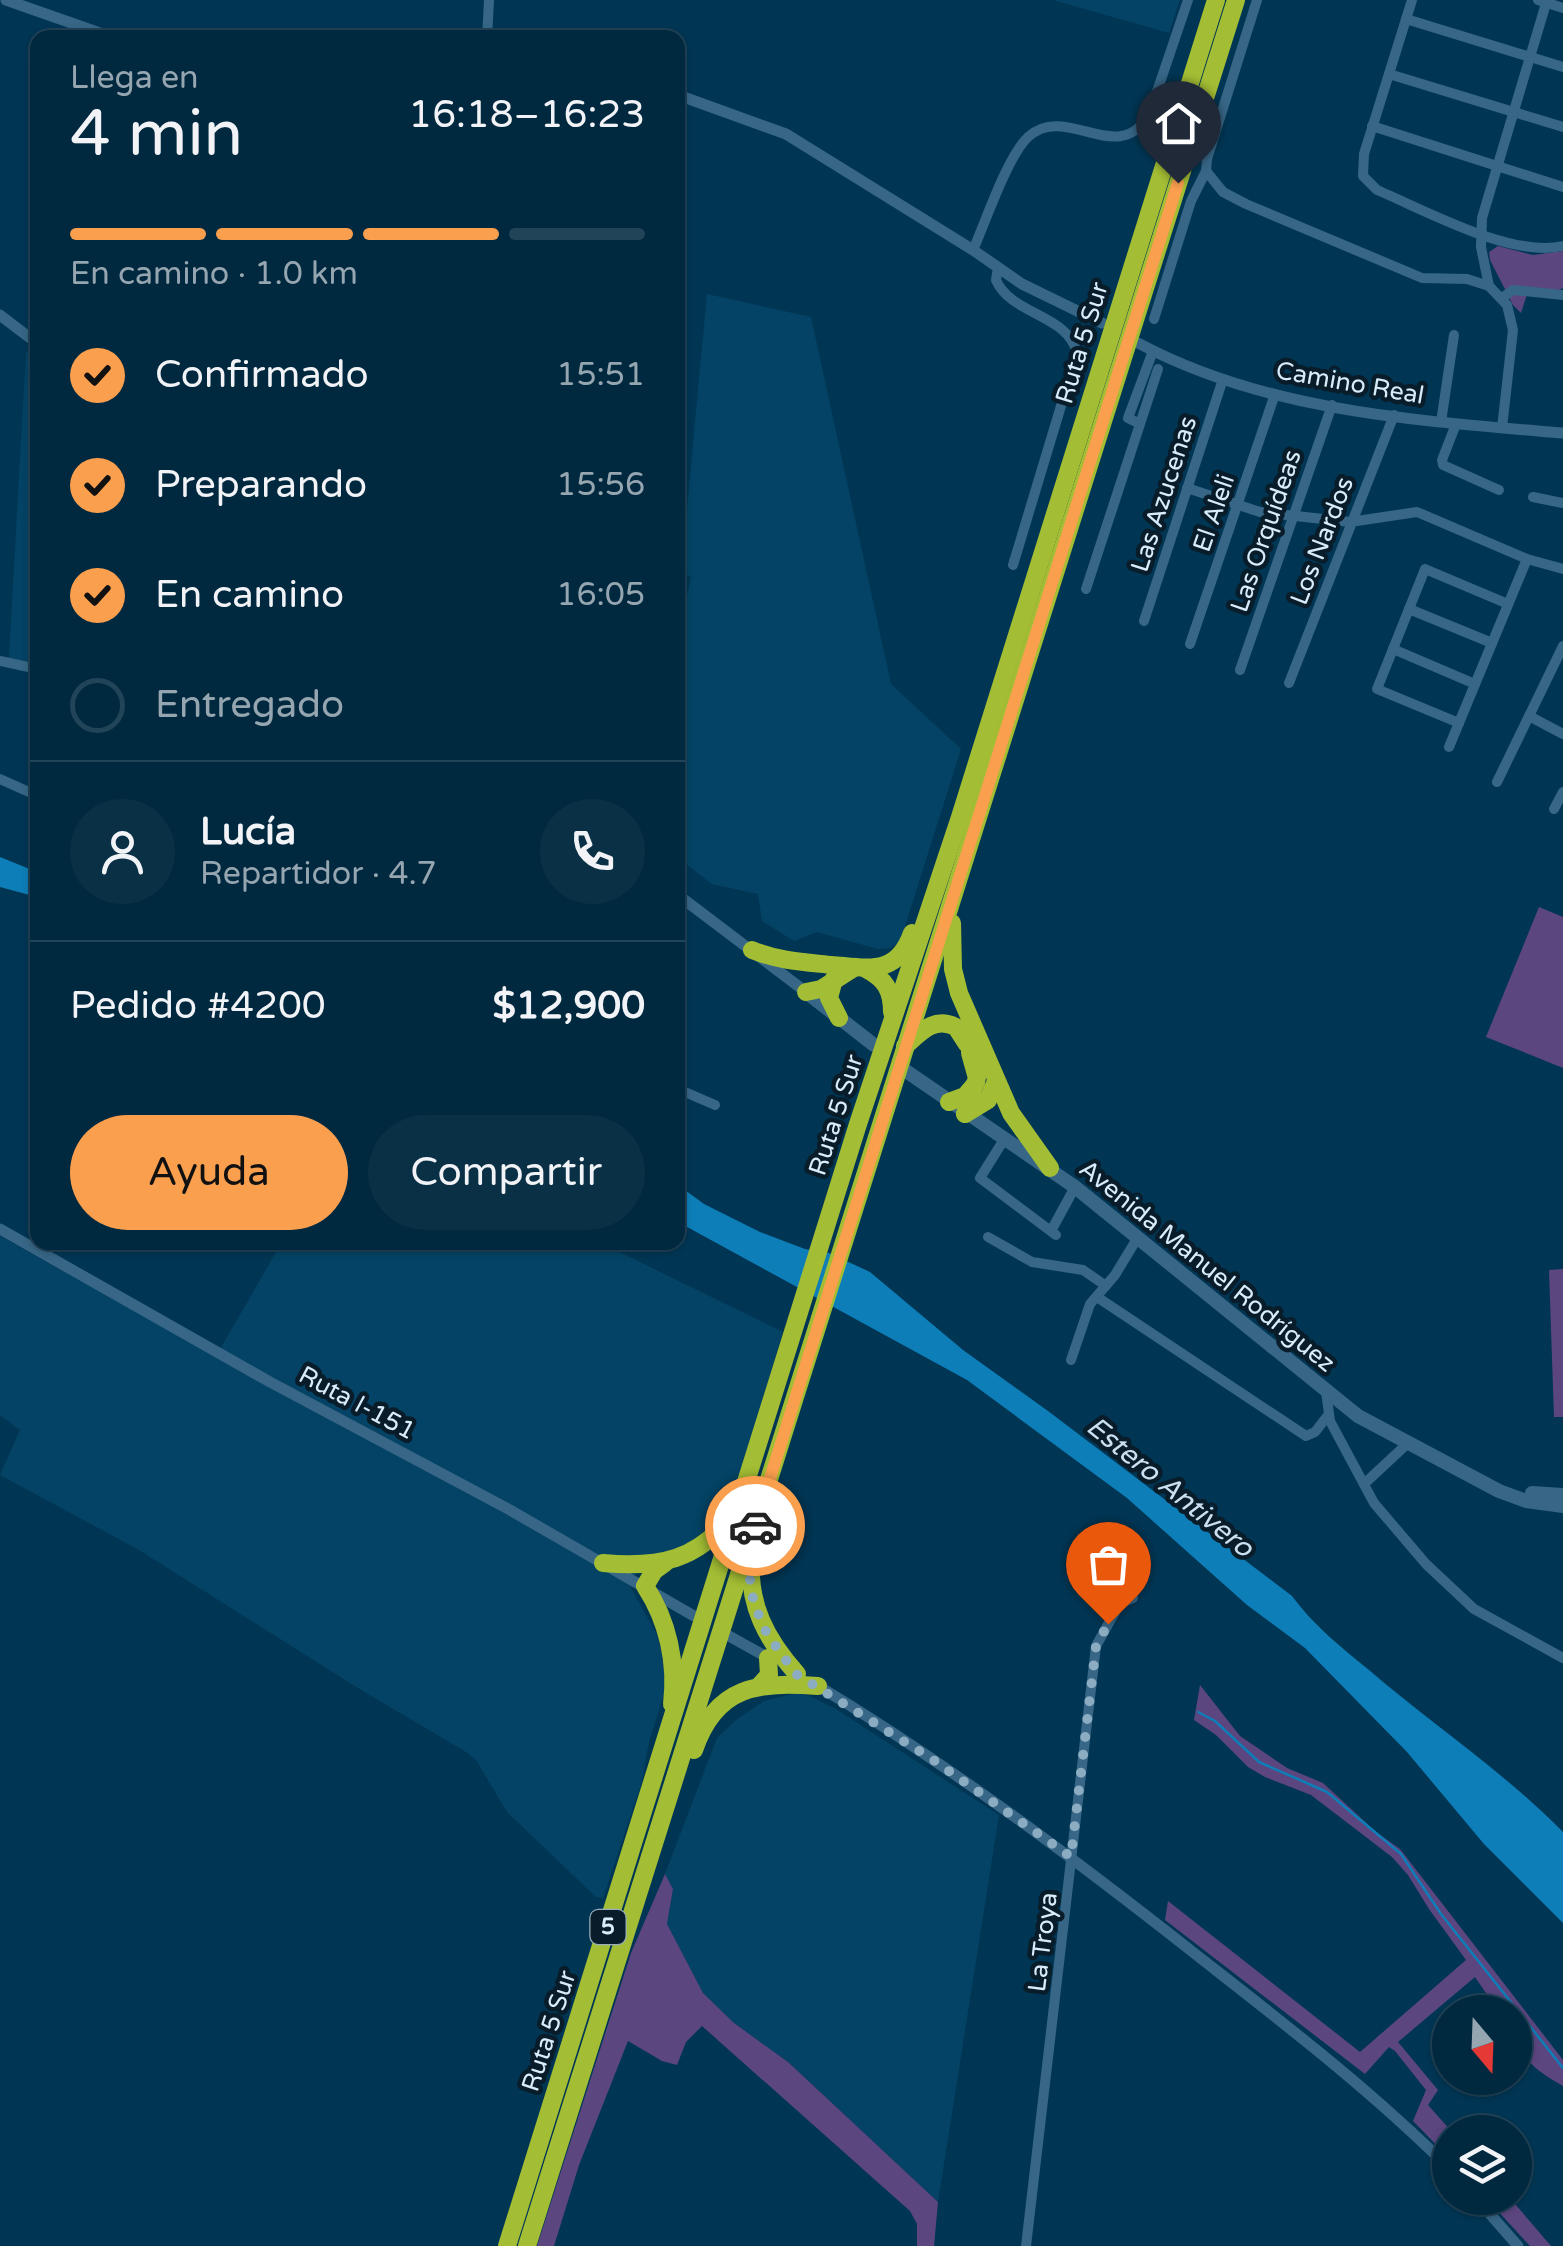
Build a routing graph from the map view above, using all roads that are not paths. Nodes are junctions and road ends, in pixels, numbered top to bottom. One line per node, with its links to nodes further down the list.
1 (6, 0): 11 (street)
2 (489, 0): 12 (street)
3 (1188, 0): 25 (street)
4 (1216, 0): 79 (highway, Ruta 5 Sur / 5)
5 (1236, 0): 80 (highway, Ruta 5 Sur / 5)
6 (1257, 0): 21 (street)
7 (1412, 0): 10 (street)
8 (1544, 1): 9 (street); 13 (street)
9 (1563, 8)
10 (1406, 19): 13 (street); 15 (street)
11 (91, 30)
12 (487, 30)
13 (1530, 57): 14 (street); 17 (street)
14 (1563, 67)
15 (1389, 74): 17 (street); 18 (street)
16 (685, 97): 25 (street)
17 (1513, 112): 19 (street); 20 (street)
18 (1372, 126): 20 (street); 23 (street)
19 (1563, 128)
20 (1496, 166): 22 (street); 23 (street)
21 (1206, 171): 27 (street); 31 (street)
22 (1563, 187)
23 (1480, 232): 24 (street); 27 (street)
24 (1563, 246)
25 (973, 250): 26 (street)
26 (998, 267): 32 (street); 55 (street)
27 (1490, 286): 29 (street)
28 (1563, 295): 29 (street)
29 (1502, 298): 45 (street)
30 (0, 315): 34 (street)
31 (1154, 319)
32 (1102, 323)
33 (1454, 335): 42 (street)
34 (30, 338)
35 (1138, 343): 36 (street, Camino Real)
36 (1153, 350): 38 (street, Camino Real); 43 (street)
37 (1158, 369): 43 (street)
38 (1222, 379): 39 (street, Camino Real); 47 (street, Las Azucenas)
39 (1275, 394): 40 (street, Camino Real); 51 (street, El Aleli)
40 (1332, 405): 41 (street, Camino Real); 52 (street, Las Orquídeas)
41 (1394, 415): 42 (street, Camino Real); 53 (street, Los Nardos)
42 (1441, 422): 44 (street, Camino Real)
43 (1140, 424): 57 (street)
44 (1456, 424): 45 (street, Camino Real); 48 (street)
45 (1502, 428): 46 (street, Camino Real)
46 (1563, 433)
47 (1186, 488): 51 (street); 60 (street, Las Azucenas)
48 (1499, 490)
49 (1533, 497): 50 (street)
50 (1563, 503)
51 (1237, 505): 52 (street); 62 (street, El Aleli)
52 (1292, 514): 53 (street); 67 (street, Las Orquídeas)
53 (1350, 522): 54 (street); 68 (street, Los Nardos)
54 (1526, 559): 56 (street); 58 (street)
55 (1013, 565)
56 (1563, 568)
57 (1086, 589)
58 (1508, 604): 59 (street); 61 (street)
59 (1409, 609): 61 (street); 64 (street)
60 (1144, 621)
61 (1492, 643): 69 (street)
62 (1190, 644)
63 (1563, 646): 70 (street)
64 (1393, 649): 69 (street); 71 (street)
65 (0, 661): 66 (street)
66 (30, 667)
67 (1240, 670)
68 (1289, 683)
69 (1475, 684): 71 (street)
70 (1529, 716): 72 (street); 75 (street)
71 (1459, 723): 73 (street)
72 (1563, 734)
73 (1449, 746)
74 (0, 779): 76 (street)
75 (1497, 782)
76 (30, 792)
77 (1563, 792): 78 (street)
78 (1554, 809)
79 (960, 817): 83 (highway); 87 (highway, Ruta 5 Sur / 5)
80 (963, 865): 89 (highway, Ruta 5 Sur / 5); 91 (highway)
81 (685, 900): 82 (street)
82 (752, 950): 84 (highway); 85 (street)
83 (860, 968): 84 (highway); 87 (highway)
84 (834, 972): 85 (highway); 86 (highway)
85 (806, 992): 86 (main road)
86 (839, 1018): 88 (main road)
87 (892, 1024): 107 (highway, Ruta 5 Sur / 5)
88 (874, 1045)
89 (904, 1046): 92 (highway); 107 (highway, Ruta 5 Sur / 5)
90 (906, 1071): 94 (main road, Avenida Manuel Rodríguez)
91 (996, 1081): 96 (highway); 98 (highway)
92 (976, 1083): 94 (highway); 96 (highway)
93 (685, 1092): 95 (street)
94 (949, 1102): 96 (main road, Avenida Manuel Rodríguez)
95 (714, 1105)
96 (965, 1114): 97 (main road, Avenida Manuel Rodríguez)
97 (1005, 1138): 98 (main road, Avenida Manuel Rodríguez); 99 (street)
98 (1050, 1168): 99 (main road, Avenida Manuel Rodríguez)
99 (1076, 1187): 102 (main road, Avenida Manuel Rodríguez)
100 (0, 1229): 103 (street, Ruta I-151)
101 (988, 1237): 105 (street)
102 (1138, 1237): 105 (street); 109 (main road, Avenida Manuel Rodríguez)
103 (30, 1242)
104 (45, 1250): 117 (street, Ruta I-151)
105 (1106, 1286): 106 (street)
106 (1097, 1297): 108 (street); 109 (street)
107 (796, 1354): 114 (highway, Ruta 5 Sur / 5); 116 (highway, Ruta 5 Sur / 5)
108 (1071, 1360)
109 (1336, 1409): 110 (main road, Avenida Manuel Rodríguez); 111 (street)
110 (1408, 1444): 111 (street); 112 (main road, Avenida Manuel Rodríguez)
111 (1364, 1484): 124 (street)
112 (1487, 1484): 113 (main road, Avenida Manuel Rodríguez); 115 (main road, Avenida Manuel Rodríguez)
113 (1563, 1495)
114 (744, 1496): 118 (highway); 128 (highway, Ruta 5 Sur / 5)
115 (1563, 1506)
116 (756, 1514): 125 (highway); 129 (highway, Ruta 5 Sur / 5)
117 (603, 1563): 118 (highway); 119 (street, Ruta I-151)
118 (664, 1564): 119 (highway)
119 (645, 1586): 121 (street, Ruta I-151); 128 (highway)
120 (1133, 1598): 130 (street, La Troya)
121 (694, 1616)
122 (729, 1636): 123 (street)
123 (768, 1658): 125 (street); 126 (highway)
124 (1563, 1658)
125 (796, 1674): 127 (street)
126 (760, 1686): 127 (highway); 129 (highway)
127 (818, 1686): 130 (street)
128 (668, 1740): 133 (highway, Ruta 5 Sur / 5)
129 (653, 1846): 134 (highway, Ruta 5 Sur / 5)
130 (1071, 1857): 131 (street); 135 (street, La Troya)
131 (1432, 2152)
132 (1491, 2215): 136 (street)
133 (507, 2246)
134 (526, 2246)
135 (1026, 2246)
136 (1518, 2246)

